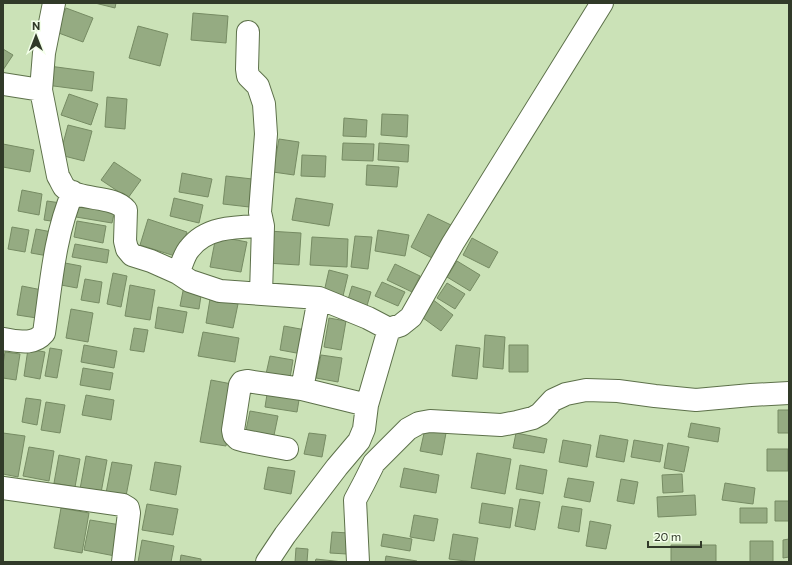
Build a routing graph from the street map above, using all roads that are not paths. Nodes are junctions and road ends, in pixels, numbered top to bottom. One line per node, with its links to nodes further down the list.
1 (54, 3): 5 (street)
2 (602, 3): 11 (street)
3 (248, 32): 7 (street)
4 (3, 84): 5 (street)
5 (42, 90): 6 (street)
6 (73, 192): 8 (street); 12 (street)
7 (263, 226): 8 (street); 9 (street)
8 (178, 273): 9 (street)
9 (261, 294): 10 (street)
10 (319, 298): 11 (street); 13 (street)
11 (390, 329): 15 (street)
12 (3, 339)
13 (302, 389): 15 (street); 16 (street)
14 (789, 393): 17 (street)
15 (367, 405): 17 (street)
16 (287, 449)
17 (366, 452): 20 (street); 21 (street)
18 (3, 488): 19 (street)
19 (123, 562)
20 (267, 562)
21 (358, 562)

